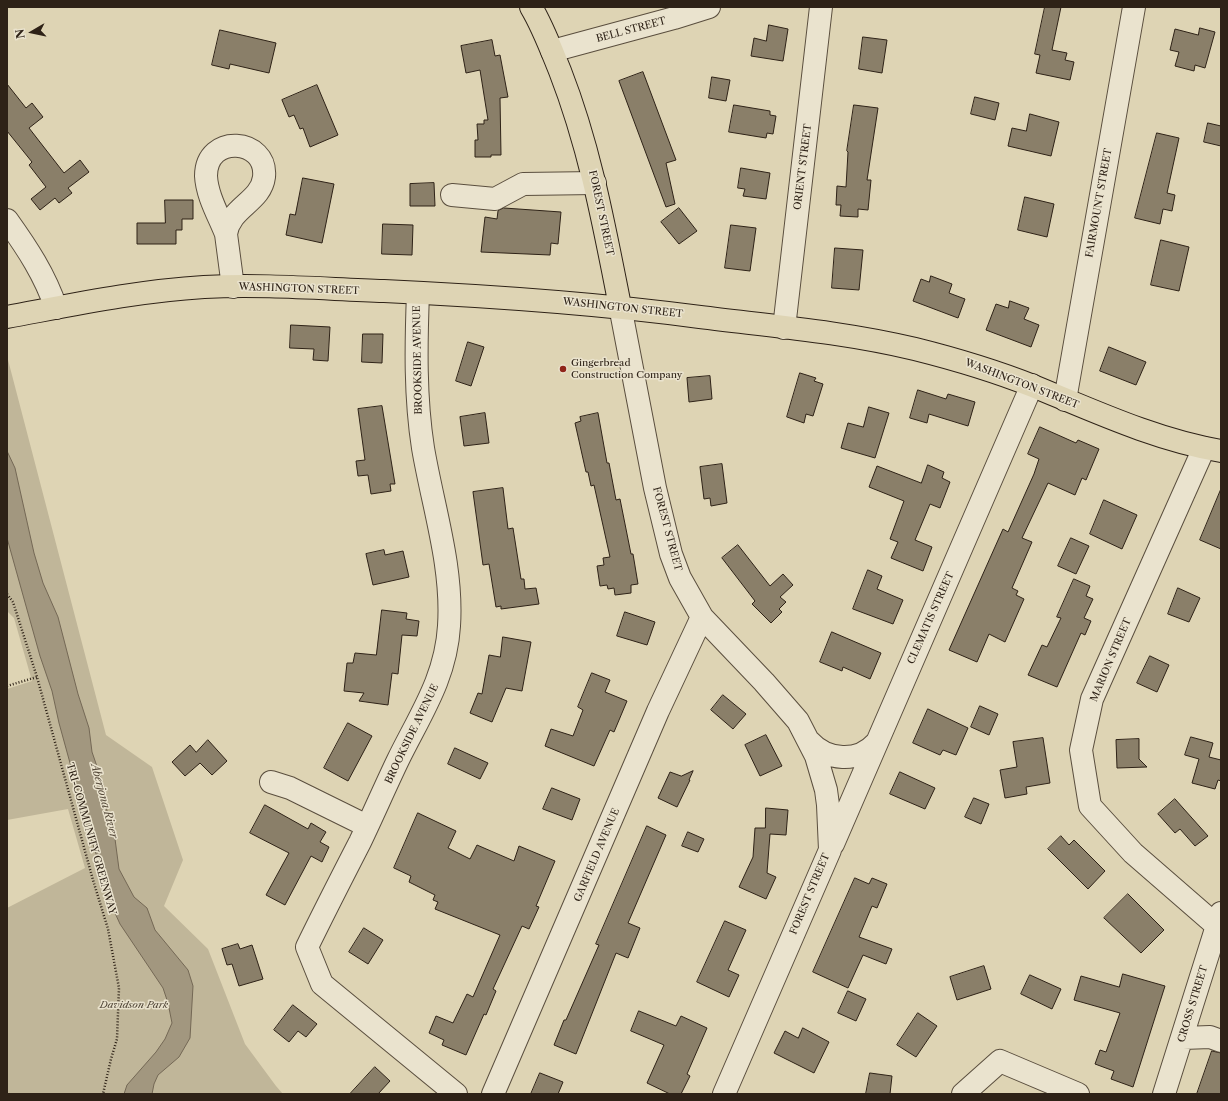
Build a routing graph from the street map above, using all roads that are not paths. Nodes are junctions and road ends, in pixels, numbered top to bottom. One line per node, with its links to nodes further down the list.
1 (531, 7): 5 (main road, FOREST STREET)
2 (709, 7): 5 (street, BELL STREET)
3 (821, 7): 15 (street, ORIENT STREET)
4 (1134, 7): 17 (street, FAIRMOUNT STREET)
5 (552, 51): 6 (main road, FOREST STREET)
6 (595, 183): 7 (street); 12 (main road, FOREST STREET)
7 (452, 195)
8 (7, 220): 13 (street)
9 (226, 234): 10 (street)
10 (234, 287): 11 (main road, WASHINGTON STREET); 13 (main road, WASHINGTON STREET)
11 (418, 293): 12 (main road, WASHINGTON STREET); 23 (street, BROOKSIDE AVENUE)
12 (620, 306): 15 (main road, WASHINGTON STREET); 19 (street, FOREST STREET)
13 (56, 308): 14 (main road, WASHINGTON STREET)
14 (7, 317)
15 (784, 328): 16 (main road, WASHINGTON STREET)
16 (1032, 386): 17 (main road, WASHINGTON STREET); 21 (street, CLEMATIS STREET)
17 (1065, 400): 18 (main road, WASHINGTON STREET)
18 (1213, 450): 25 (street, MARION STREET)
19 (702, 617): 20 (street, FOREST STREET); 29 (street, GARFIELD AVENUE)
20 (809, 741): 21 (street); 24 (street, FOREST STREET)
21 (876, 743): 24 (street, CLEMATIS STREET)
22 (271, 782): 23 (street)
23 (367, 826): 28 (street, BROOKSIDE AVENUE)
24 (830, 850): 30 (street, FOREST STREET)
25 (1219, 920): 26 (street, CROSS STREET)
26 (1183, 1038): 27 (street); 33 (street, CROSS STREET)
27 (1221, 1041)
28 (456, 1094)
29 (493, 1094)
30 (724, 1094)
31 (963, 1094): 32 (street)
32 (1078, 1094)
33 (1164, 1094)

